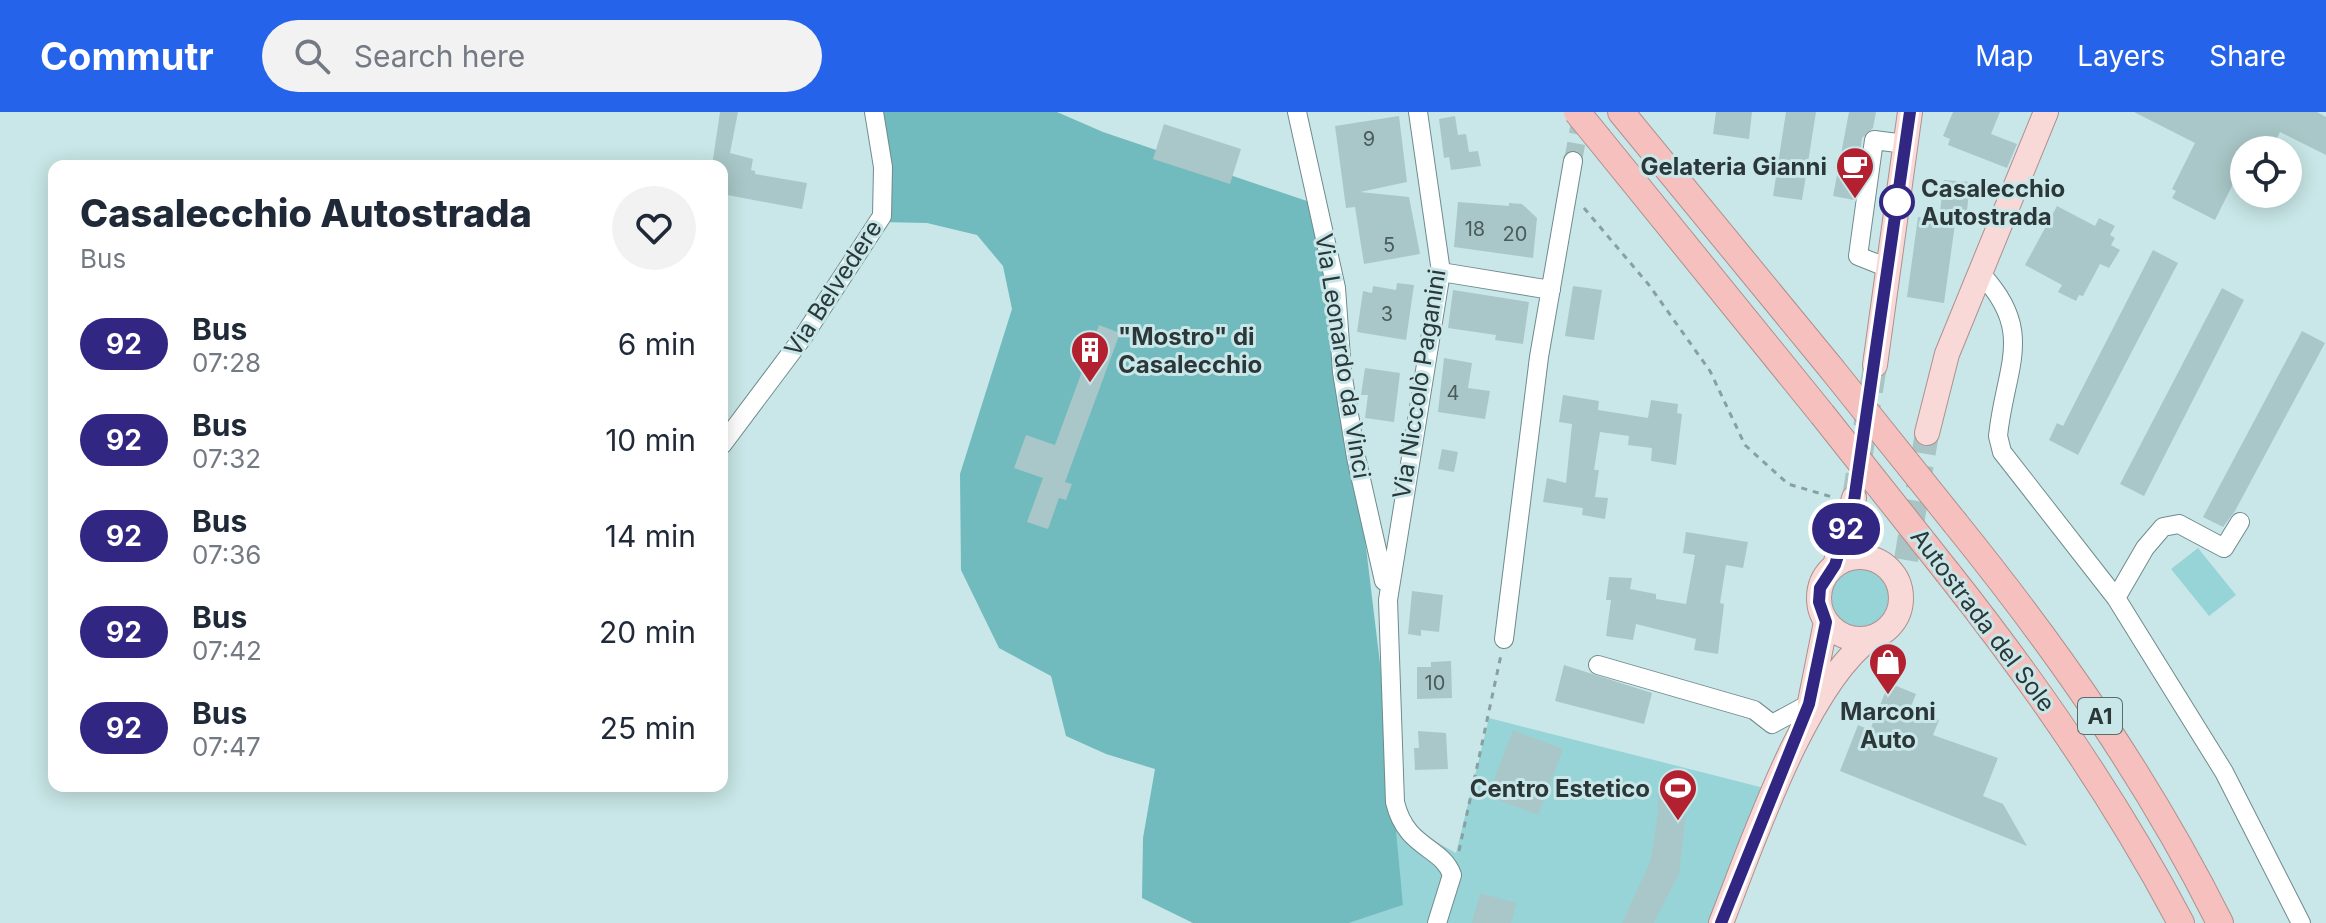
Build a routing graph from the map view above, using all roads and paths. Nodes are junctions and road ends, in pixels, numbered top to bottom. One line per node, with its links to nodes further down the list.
1 (874, 112): 15 (street, Via Belvedere)
2 (1297, 112): 22 (street, Via Leonardo da Vinci)
3 (1418, 112): 10 (street, Via Niccolò Paganini)
4 (1577, 112): 32 (highway, Autostrada del Sole / A1, bridge)
5 (1621, 112): 33 (highway, Autostrada del Sole / A1, bridge)
6 (1910, 112): 13 (main road)
7 (2046, 112): 11 (main road)
8 (1573, 161): 9 (street)
9 (1568, 190): 12 (street); 16 (path)
10 (1441, 272): 12 (street); 19 (street, Via Niccolò Paganini)
11 (1981, 274): 14 (main road); 21 (street)
12 (1551, 290): 25 (street)
13 (1875, 365)
14 (1927, 433)
15 (728, 437)
16 (1854, 503): 18 (main road); 20 (main road)
17 (2240, 522): 21 (street)
18 (1889, 558): 20 (main road); 24 (main road)
19 (1391, 561): 22 (street, Via Leonardo da Vinci)
20 (1835, 565): 23 (main road)
21 (2116, 598): 34 (street)
22 (1388, 600): 29 (street, Via Leonardo da Vinci)
23 (1826, 622): 24 (main road); 27 (main road)
24 (1872, 637): 28 (main road)
25 (1504, 639): 29 (path)
26 (1598, 665): 27 (street)
27 (1809, 704): 28 (main road)
28 (1795, 745): 31 (main road)
29 (1452, 875): 30 (street)
30 (1437, 923)
31 (1721, 923)
32 (2181, 923)
33 (2220, 923)
34 (2301, 923)

